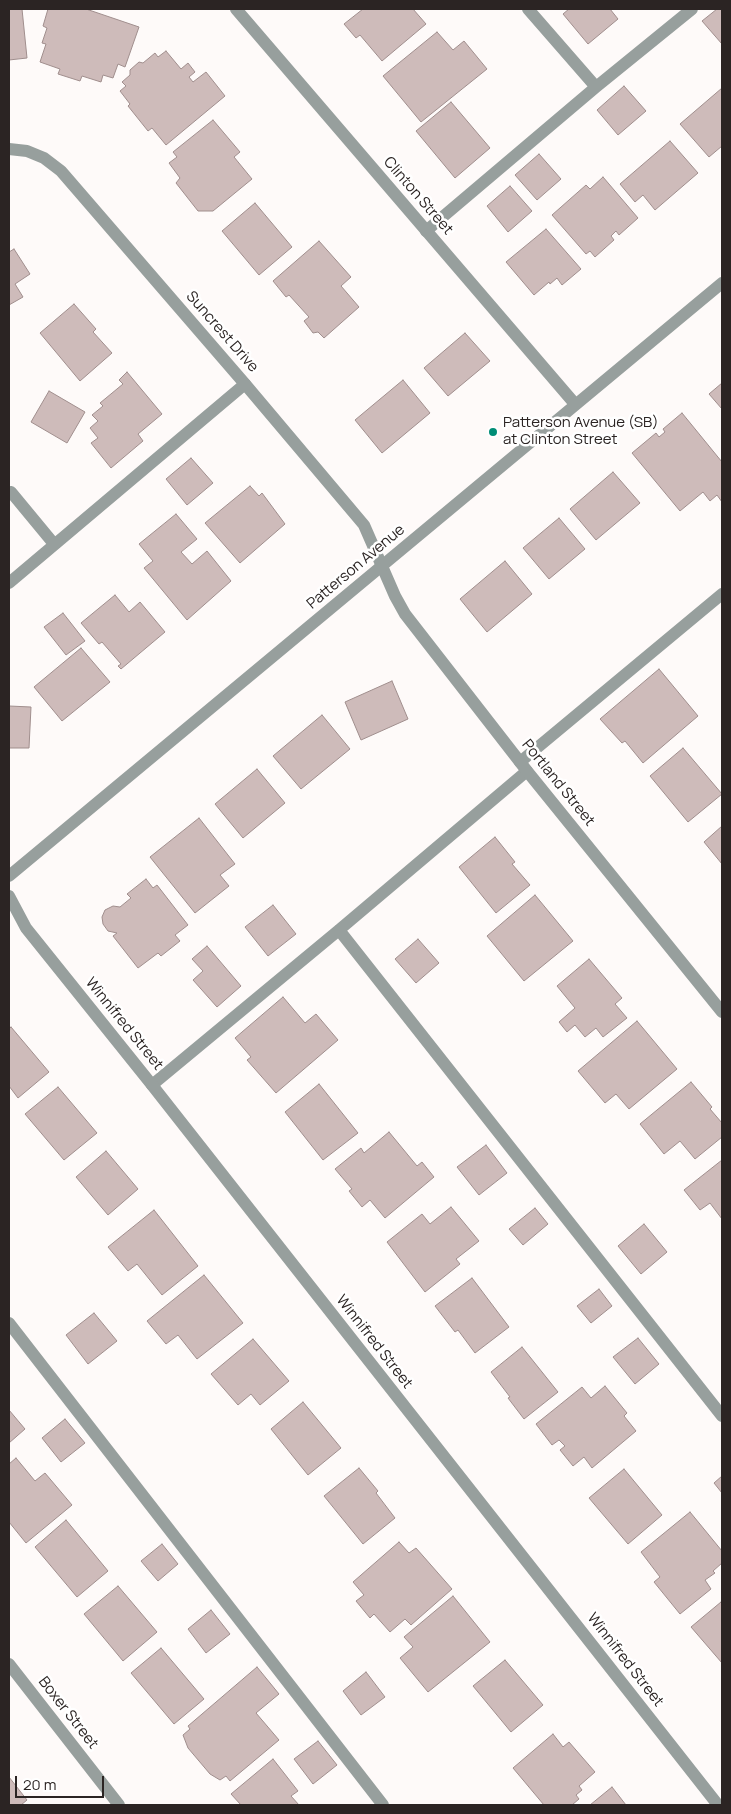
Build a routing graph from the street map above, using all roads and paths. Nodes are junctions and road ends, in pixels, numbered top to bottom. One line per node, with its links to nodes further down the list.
1 (236, 9): 6 (street, Clinton Street)
2 (528, 9): 4 (street)
3 (692, 9): 4 (street)
4 (596, 87): 6 (street)
5 (9, 150): 8 (street, Suncrest Drive)
6 (426, 231): 9 (street, Clinton Street)
7 (722, 283): 9 (street, Patterson Avenue)
8 (245, 384): 11 (street); 12 (street, Suncrest Drive)
9 (576, 404): 12 (street, Patterson Avenue)
10 (11, 492): 11 (street)
11 (54, 544): 13 (street)
12 (384, 566): 15 (street, Portland Street); 16 (street, Patterson Avenue)
13 (9, 582)
14 (722, 594): 15 (street)
15 (523, 767): 18 (street); 19 (street, Portland Street)
16 (9, 876)
17 (9, 896): 20 (street, Winnifred Street)
18 (338, 930): 20 (street); 22 (street)
19 (722, 1012)
20 (152, 1085): 26 (street, Winnifred Street)
21 (9, 1324): 25 (street)
22 (722, 1416)
23 (9, 1664): 24 (street, Boxer Street)
24 (119, 1805)
25 (384, 1805)
26 (718, 1805)

